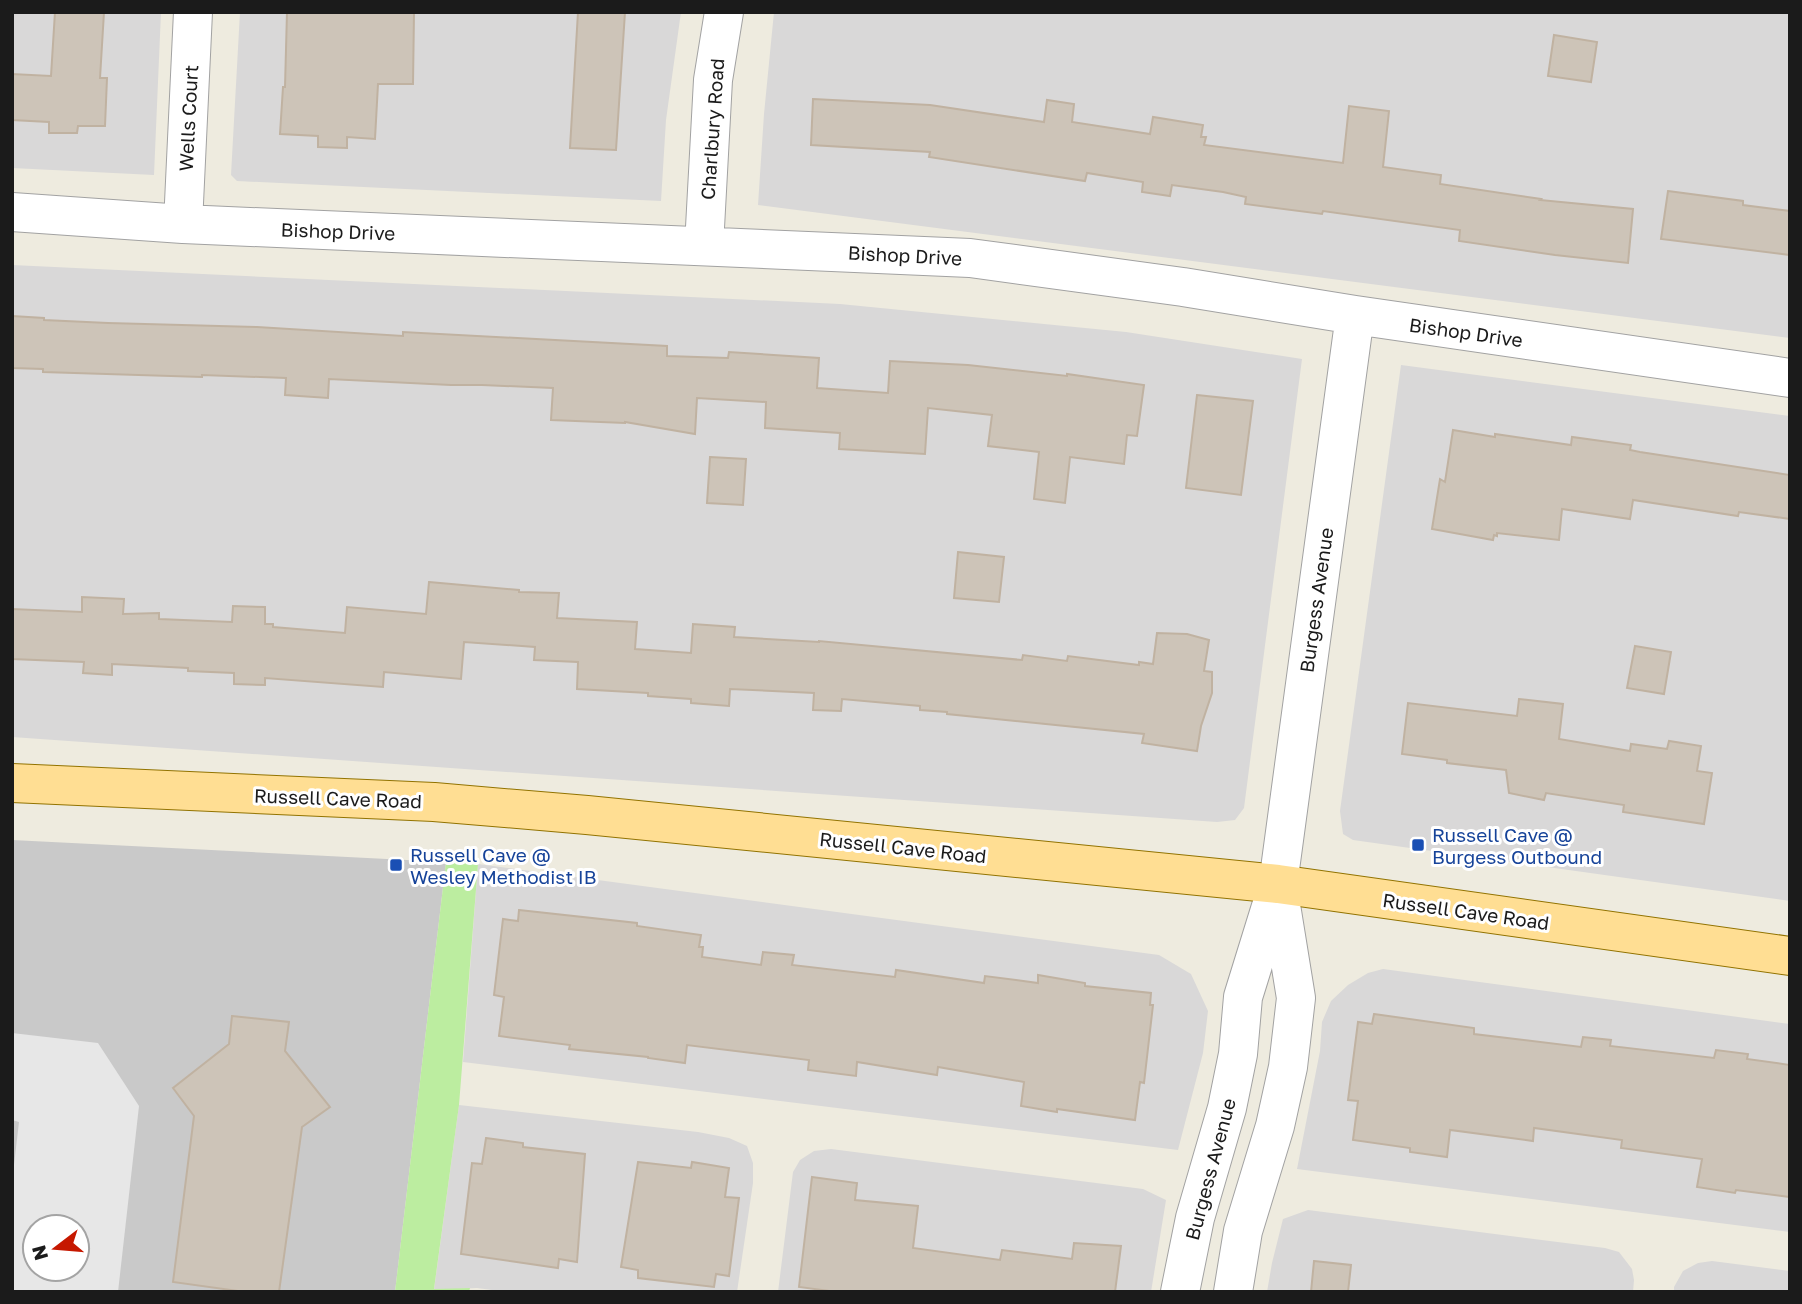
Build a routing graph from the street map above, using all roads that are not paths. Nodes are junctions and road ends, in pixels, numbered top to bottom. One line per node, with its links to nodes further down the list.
1 (193, 12): 4 (street, Wells Court)
2 (724, 12): 5 (street, Charlbury Road)
3 (12, 212): 4 (street, Bishop Drive)
4 (183, 224): 5 (street, Bishop Drive)
5 (704, 246): 6 (street, Bishop Drive)
6 (1354, 316): 7 (street, Bishop Drive); 9 (street, Burgess Avenue)
7 (1790, 378)
8 (12, 783): 9 (main road, Russell Cave Road)
9 (1278, 884): 10 (main road, Russell Cave Road); 11 (street, Burgess Avenue); 12 (street, Burgess Avenue)
10 (1790, 956)
11 (1180, 1292)
12 (1233, 1292)

